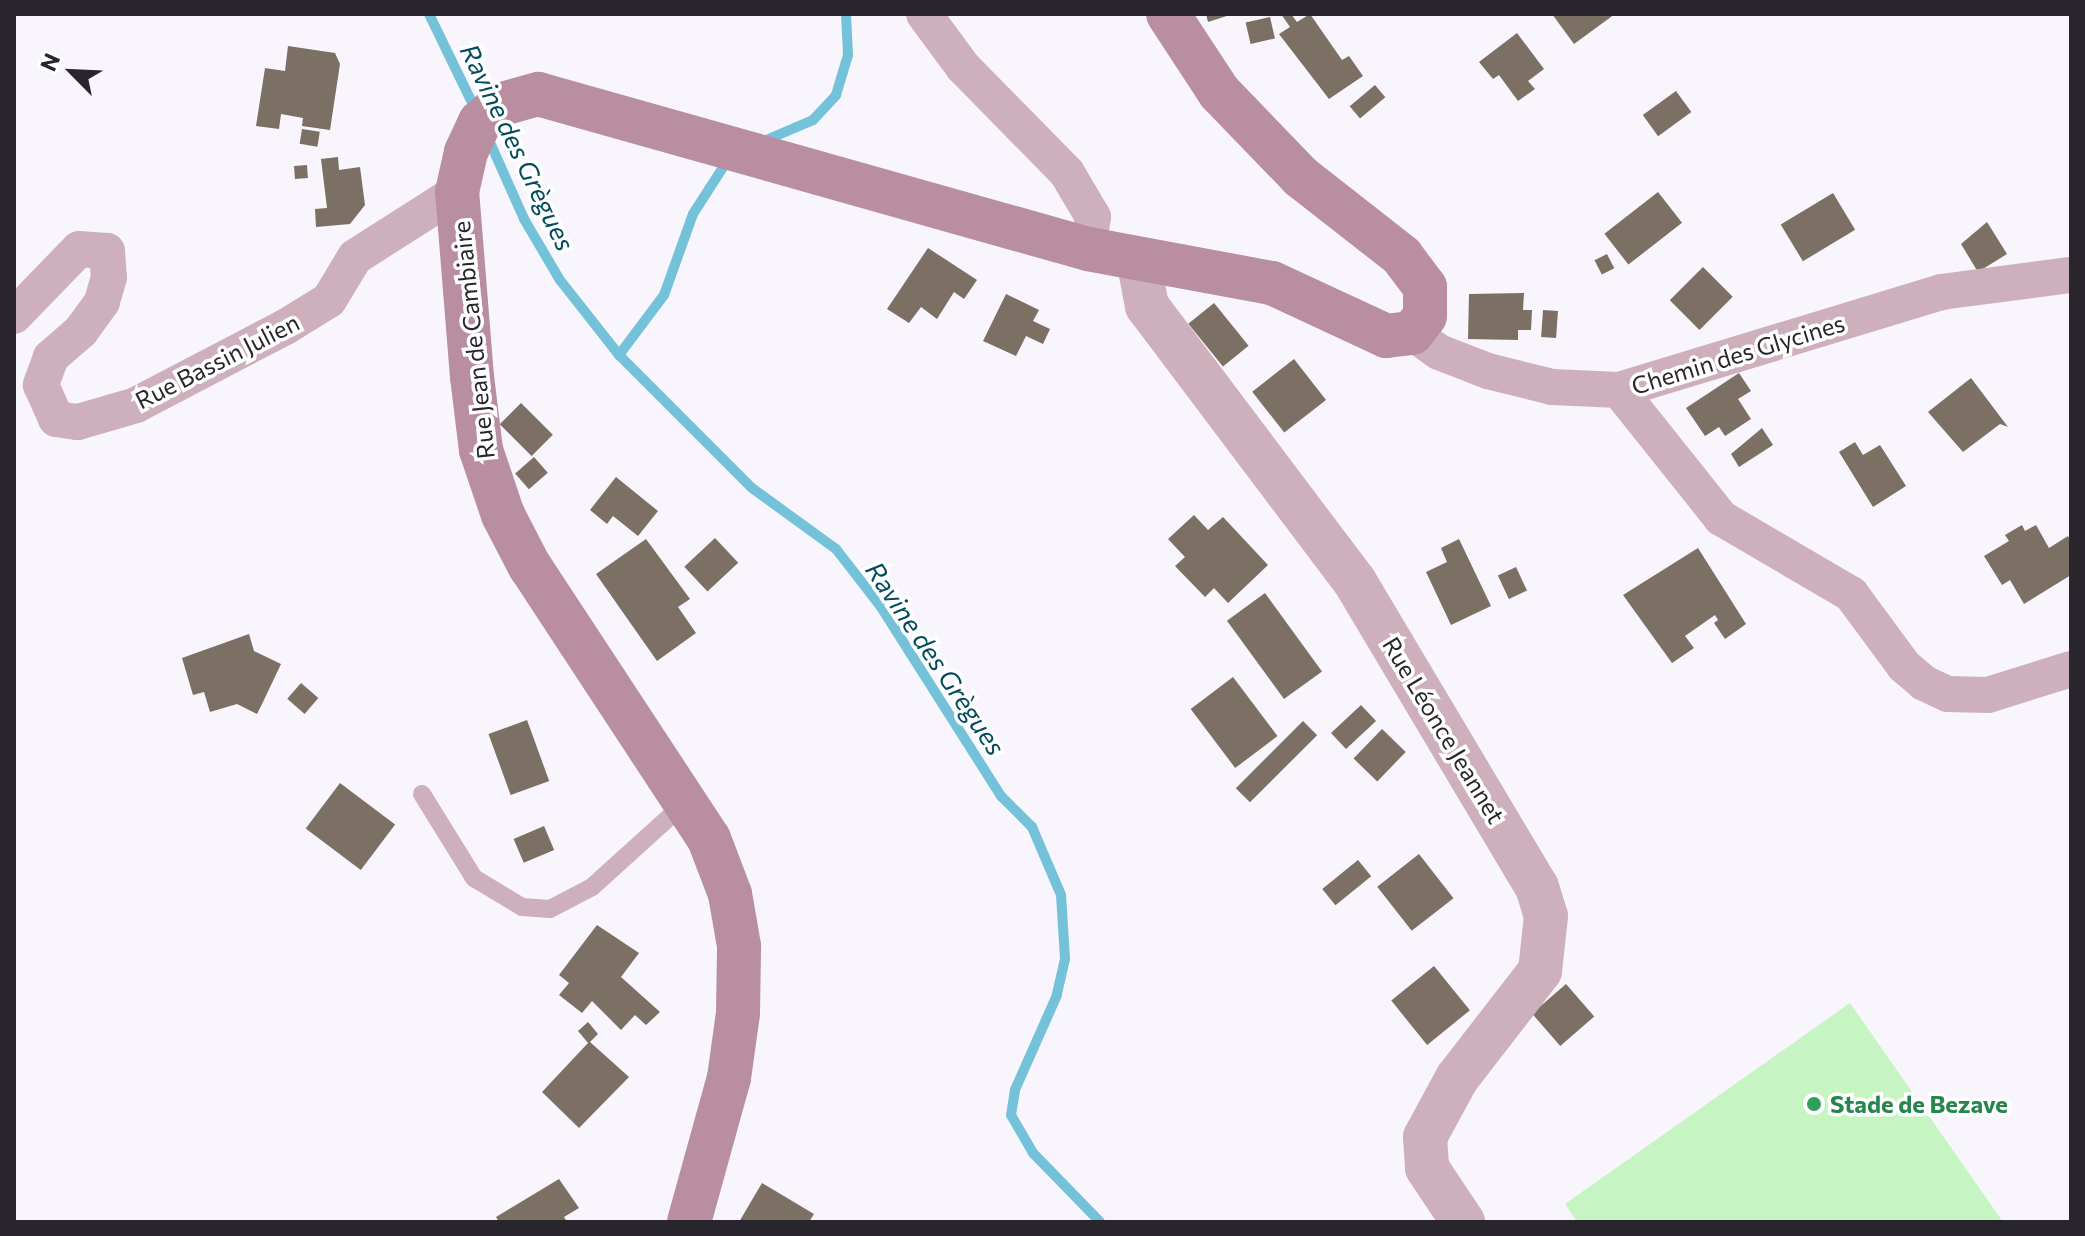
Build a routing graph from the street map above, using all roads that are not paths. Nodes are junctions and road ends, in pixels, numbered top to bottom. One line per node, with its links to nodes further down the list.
1 (924, 14): 4 (street)
2 (1168, 14): 8 (main road)
3 (462, 172): 4 (main road); 7 (street, Rue Bassin Julien); 12 (main road, Rue Jean de Cambiaire)
4 (1088, 249): 5 (main road)
5 (1138, 259): 8 (main road); 14 (street, Rue Léonce Jeannet)
6 (2071, 275): 9 (street, Chemin des Glycines)
7 (14, 316)
8 (1412, 333): 9 (street, Chemin des Glycines)
9 (1619, 390): 10 (street)
10 (2071, 669)
11 (422, 794): 12 (lane)
12 (685, 803): 13 (main road, Rue Jean de Cambiaire)
13 (689, 1222)
14 (1463, 1222)

